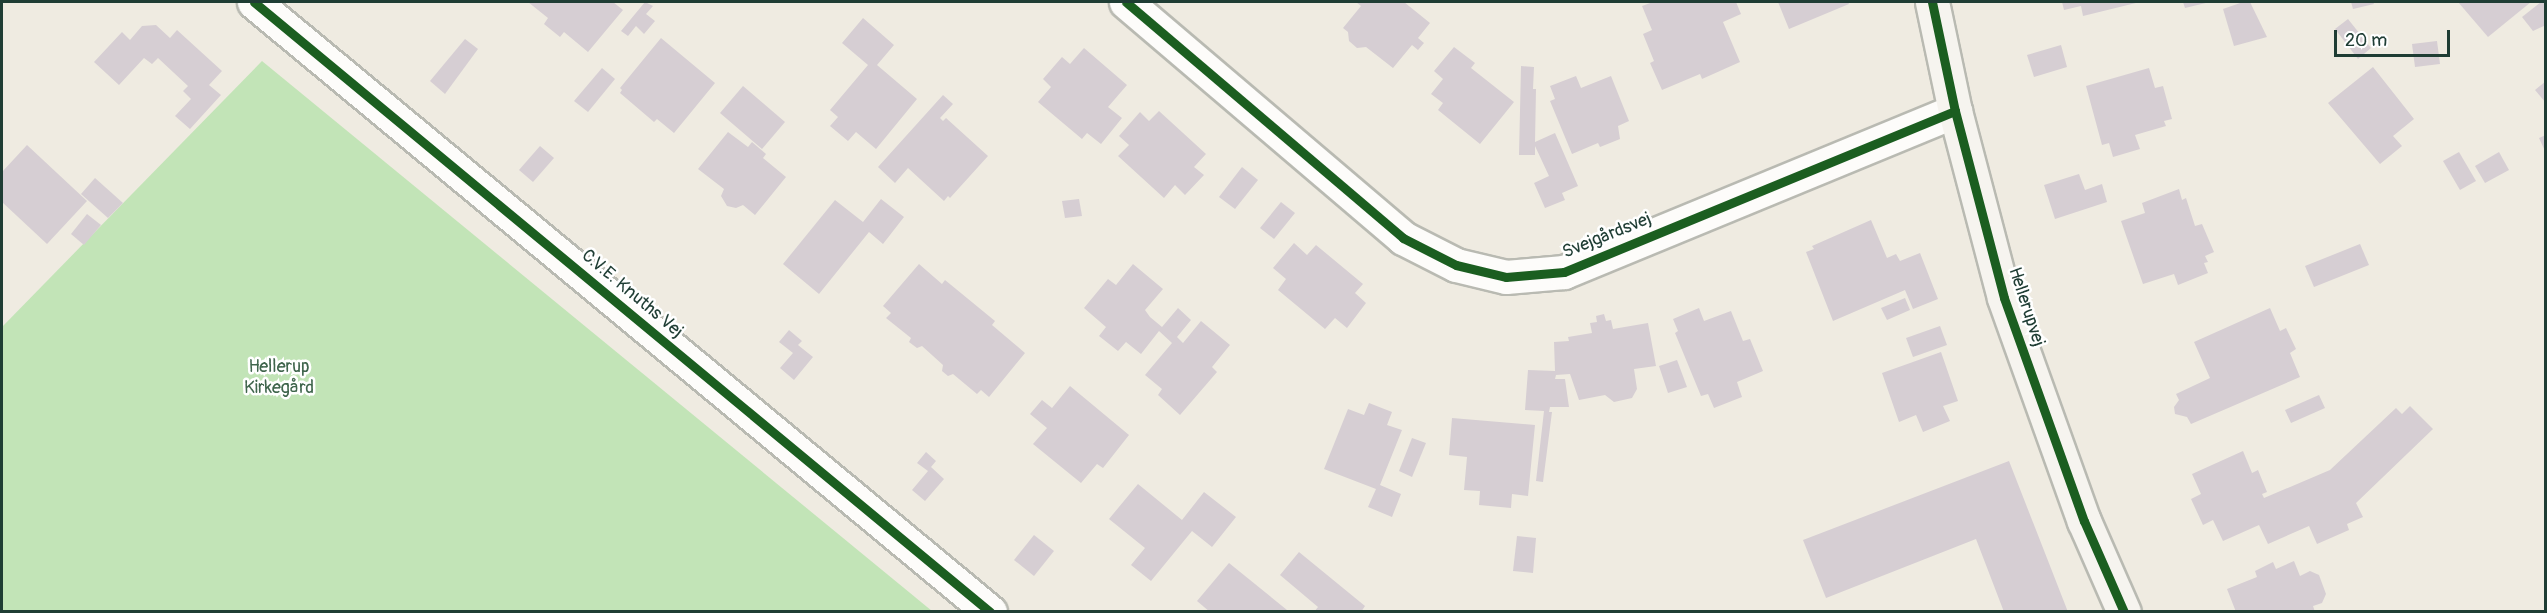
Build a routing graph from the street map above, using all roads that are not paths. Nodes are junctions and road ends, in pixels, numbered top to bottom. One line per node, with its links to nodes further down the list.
1 (254, 2): 5 (street, C.V.E. Knuths Vej)
2 (1126, 2): 4 (street, Svejgårdsvej)
3 (1932, 2): 4 (street, Hellerupvej)
4 (1955, 111): 6 (street, Hellerupvej)
5 (990, 612)
6 (2124, 612)

